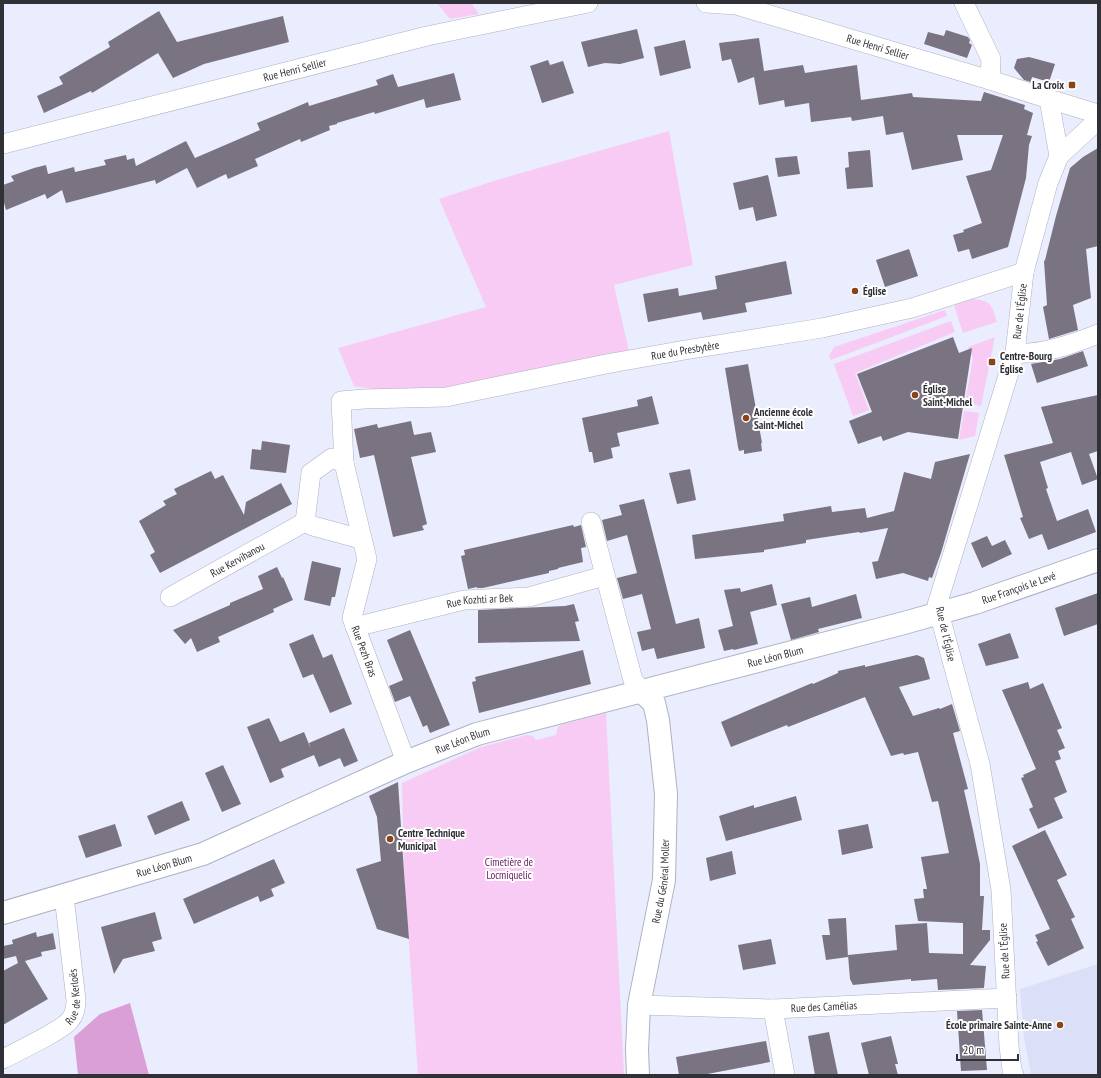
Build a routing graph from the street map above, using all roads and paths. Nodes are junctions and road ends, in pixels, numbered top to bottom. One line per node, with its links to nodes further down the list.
1 (588, 3): 8 (street, Rue Henri Sellier)
2 (706, 3): 4 (street, Rue Henri Sellier)
3 (964, 3): 4 (street)
4 (990, 80): 5 (street, Rue Henri Sellier)
5 (1049, 99): 6 (street, Rue Henri Sellier); 9 (street)
6 (1098, 114)
7 (1098, 120): 9 (street, Rue de l'Église)
8 (3, 144)
9 (1059, 156): 10 (street, Rue de l'Église)
10 (1024, 272): 12 (street, Rue de l'Église); 13 (street, Rue du Presbytère)
11 (1098, 334): 12 (street)
12 (1015, 353): 21 (street, Rue de l'Église)
13 (341, 401): 14 (street, Rue Pezh Bras)
14 (344, 463): 15 (street); 17 (street, Rue Pezh Bras)
15 (305, 522): 17 (street); 20 (street, Rue Kervihanou)
16 (591, 522): 19 (street)
17 (362, 538): 22 (street, Rue Pezh Bras)
18 (1098, 560): 21 (street, Rue François le Levé)
19 (604, 576): 22 (street, Rue Kozhti ar Bek); 23 (street)
20 (170, 597)
21 (939, 613): 23 (street, Rue Léon Blum); 27 (street, Rue de l'Église)
22 (355, 627): 24 (street, Rue Pezh Bras)
23 (642, 692): 24 (street, Rue Léon Blum); 28 (street, Rue du Général Moller)
24 (406, 762): 25 (street, Rue Léon Blum)
25 (64, 896): 26 (street, Rue Léon Blum); 30 (street, Rue de Kerloës)
26 (3, 913)
27 (1007, 998): 29 (street, Rue des Camélias); 33 (street, Rue de l'Église)
28 (640, 1005): 29 (street, Rue des Camélias); 31 (street, Rue du Général Moller)
29 (773, 1009): 32 (street)
30 (3, 1059)
31 (638, 1075)
32 (785, 1075)
33 (1014, 1075)

